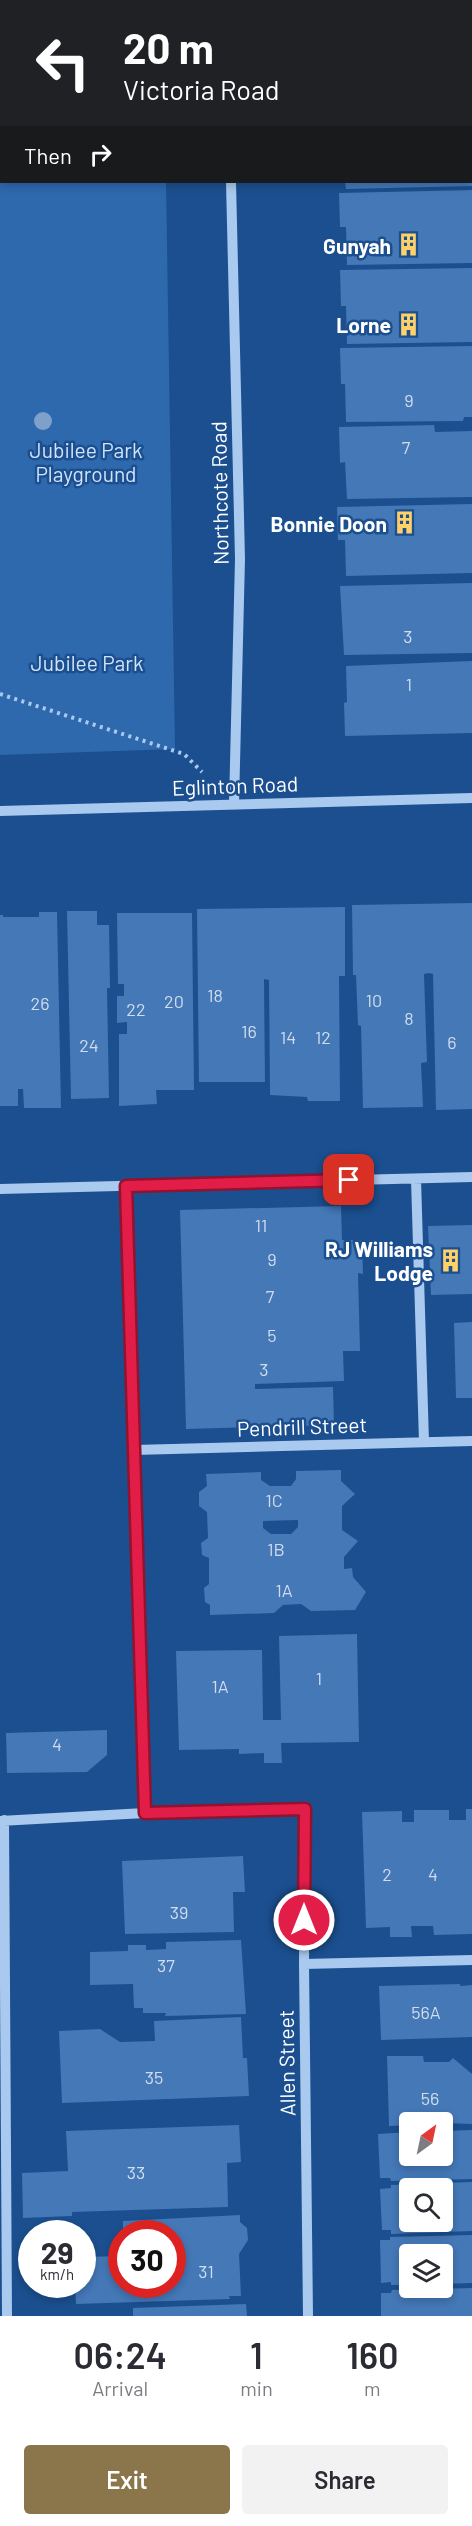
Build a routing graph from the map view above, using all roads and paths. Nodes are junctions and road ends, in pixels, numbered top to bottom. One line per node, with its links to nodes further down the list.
1 (231, 183): 5 (street, Northcote Road)
2 (0, 694): 3 (path)
3 (184, 754)
4 (472, 798): 5 (street, Eglinton Road)
5 (234, 804): 6 (street, Eglinton Road)
6 (0, 811)
7 (472, 1177): 8 (street)
8 (416, 1179): 9 (street); 12 (street)
9 (126, 1186): 10 (street); 13 (street)
10 (0, 1189)
11 (472, 1441): 12 (street, Pendrill Street)
12 (424, 1442): 13 (street, Pendrill Street)
13 (134, 1450): 14 (street)
14 (145, 1813): 15 (street); 17 (street, Allen Street)
15 (2, 1821): 18 (street)
16 (472, 1960): 17 (street)
17 (304, 1964): 19 (street, Allen Street)
18 (7, 2316)
19 (308, 2316)

